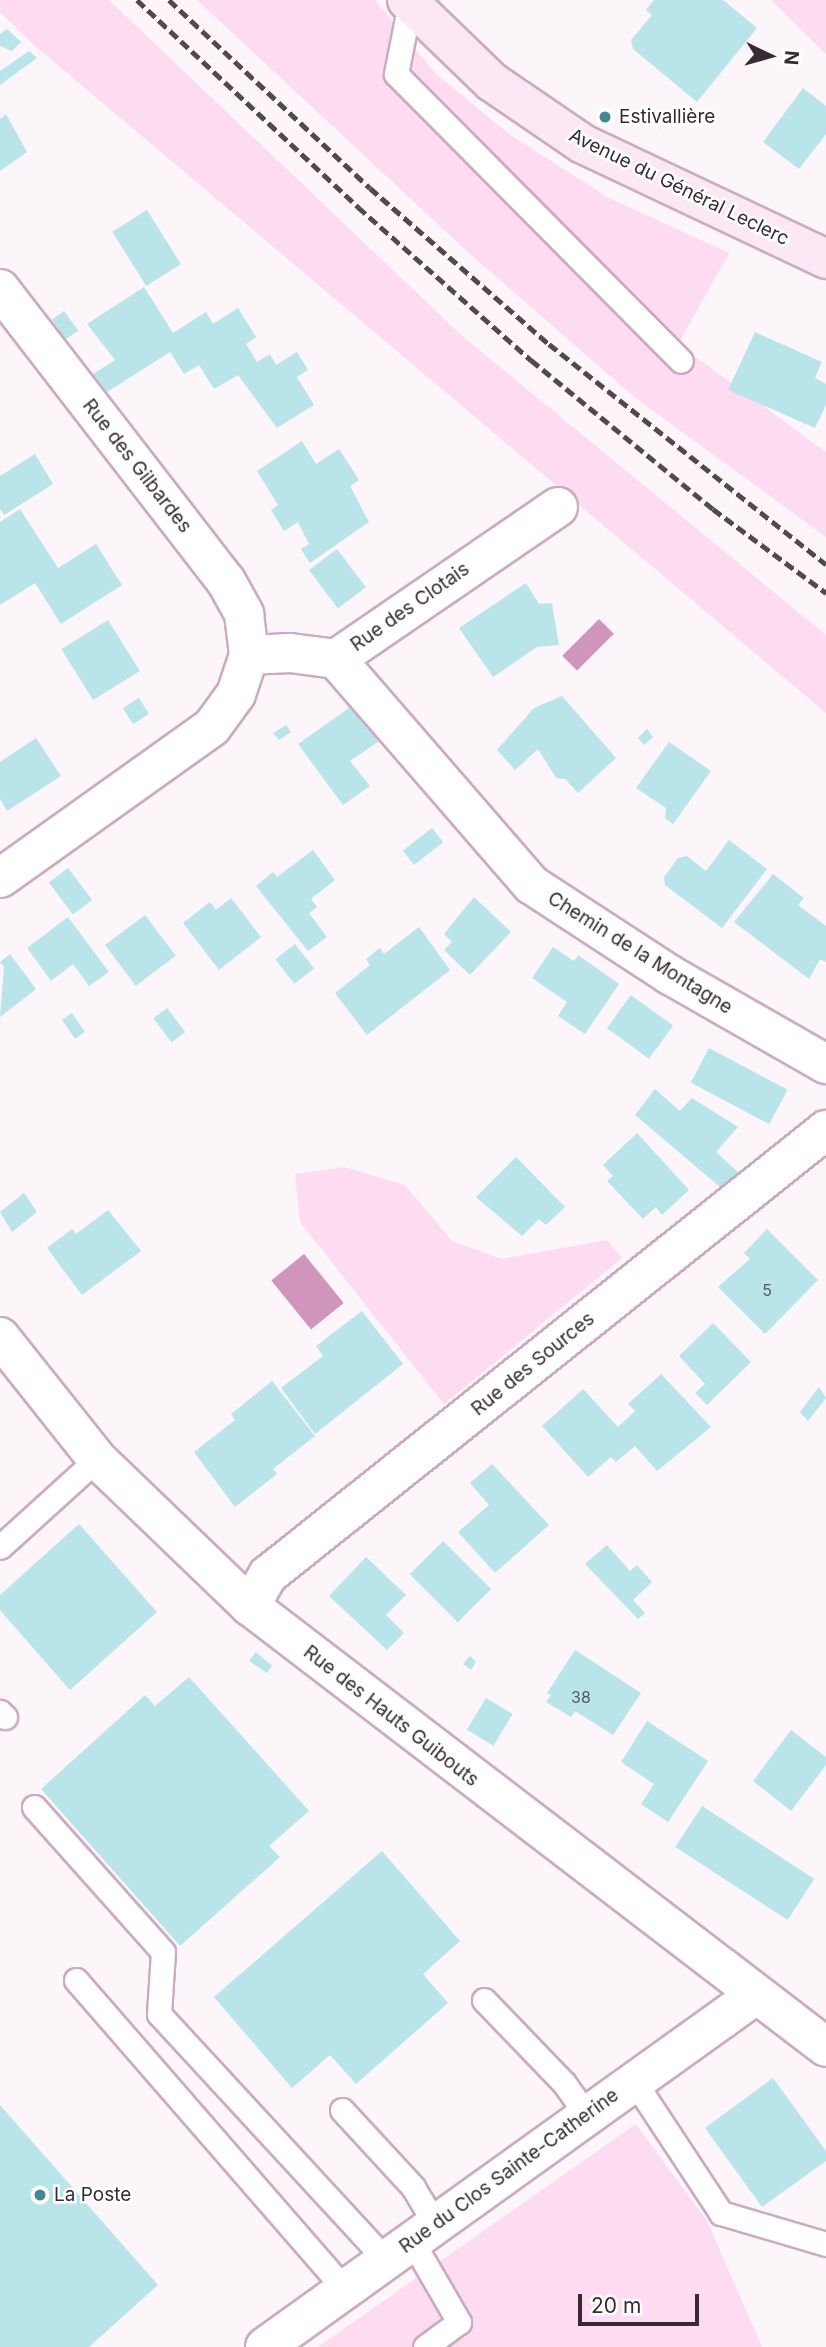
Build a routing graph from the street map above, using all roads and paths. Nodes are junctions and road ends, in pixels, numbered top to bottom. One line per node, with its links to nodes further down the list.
1 (409, 2): 2 (main road, Avenue du Général Leclerc); 4 (lane)
2 (826, 258)
3 (0, 289): 6 (street, Rue des Gilbardes)
4 (681, 361)
5 (558, 507): 7 (street, Rue des Clotais)
6 (248, 655): 7 (street, Rue des Clotais); 8 (street)
7 (335, 659): 9 (street, Chemin de la Montagne)
8 (0, 878)
9 (826, 1064)
10 (826, 1130): 14 (street, Rue des Sources)
11 (0, 1337): 12 (street, Rue des Hauts Guibouts)
12 (97, 1459): 13 (lane); 14 (street, Rue des Hauts Guibouts)
13 (0, 1547)
14 (250, 1606): 17 (street, Rue des Hauts Guibouts)
15 (34, 1807): 23 (lane)
16 (76, 1980): 25 (lane)
17 (754, 1996): 19 (street, Rue des Hauts Guibouts); 20 (street, Rue du Clos Sainte-Catherine)
18 (484, 2000): 22 (lane)
19 (826, 2047)
20 (634, 2081): 22 (street, Rue du Clos Sainte-Catherine); 24 (lane)
21 (342, 2110): 23 (lane)
22 (586, 2115): 23 (street, Rue du Clos Sainte-Catherine)
23 (411, 2242): 25 (street, Rue du Clos Sainte-Catherine); 27 (lane)
24 (826, 2244)
25 (345, 2289): 26 (street, Rue du Clos Sainte-Catherine)
26 (265, 2347)
27 (425, 2347)

